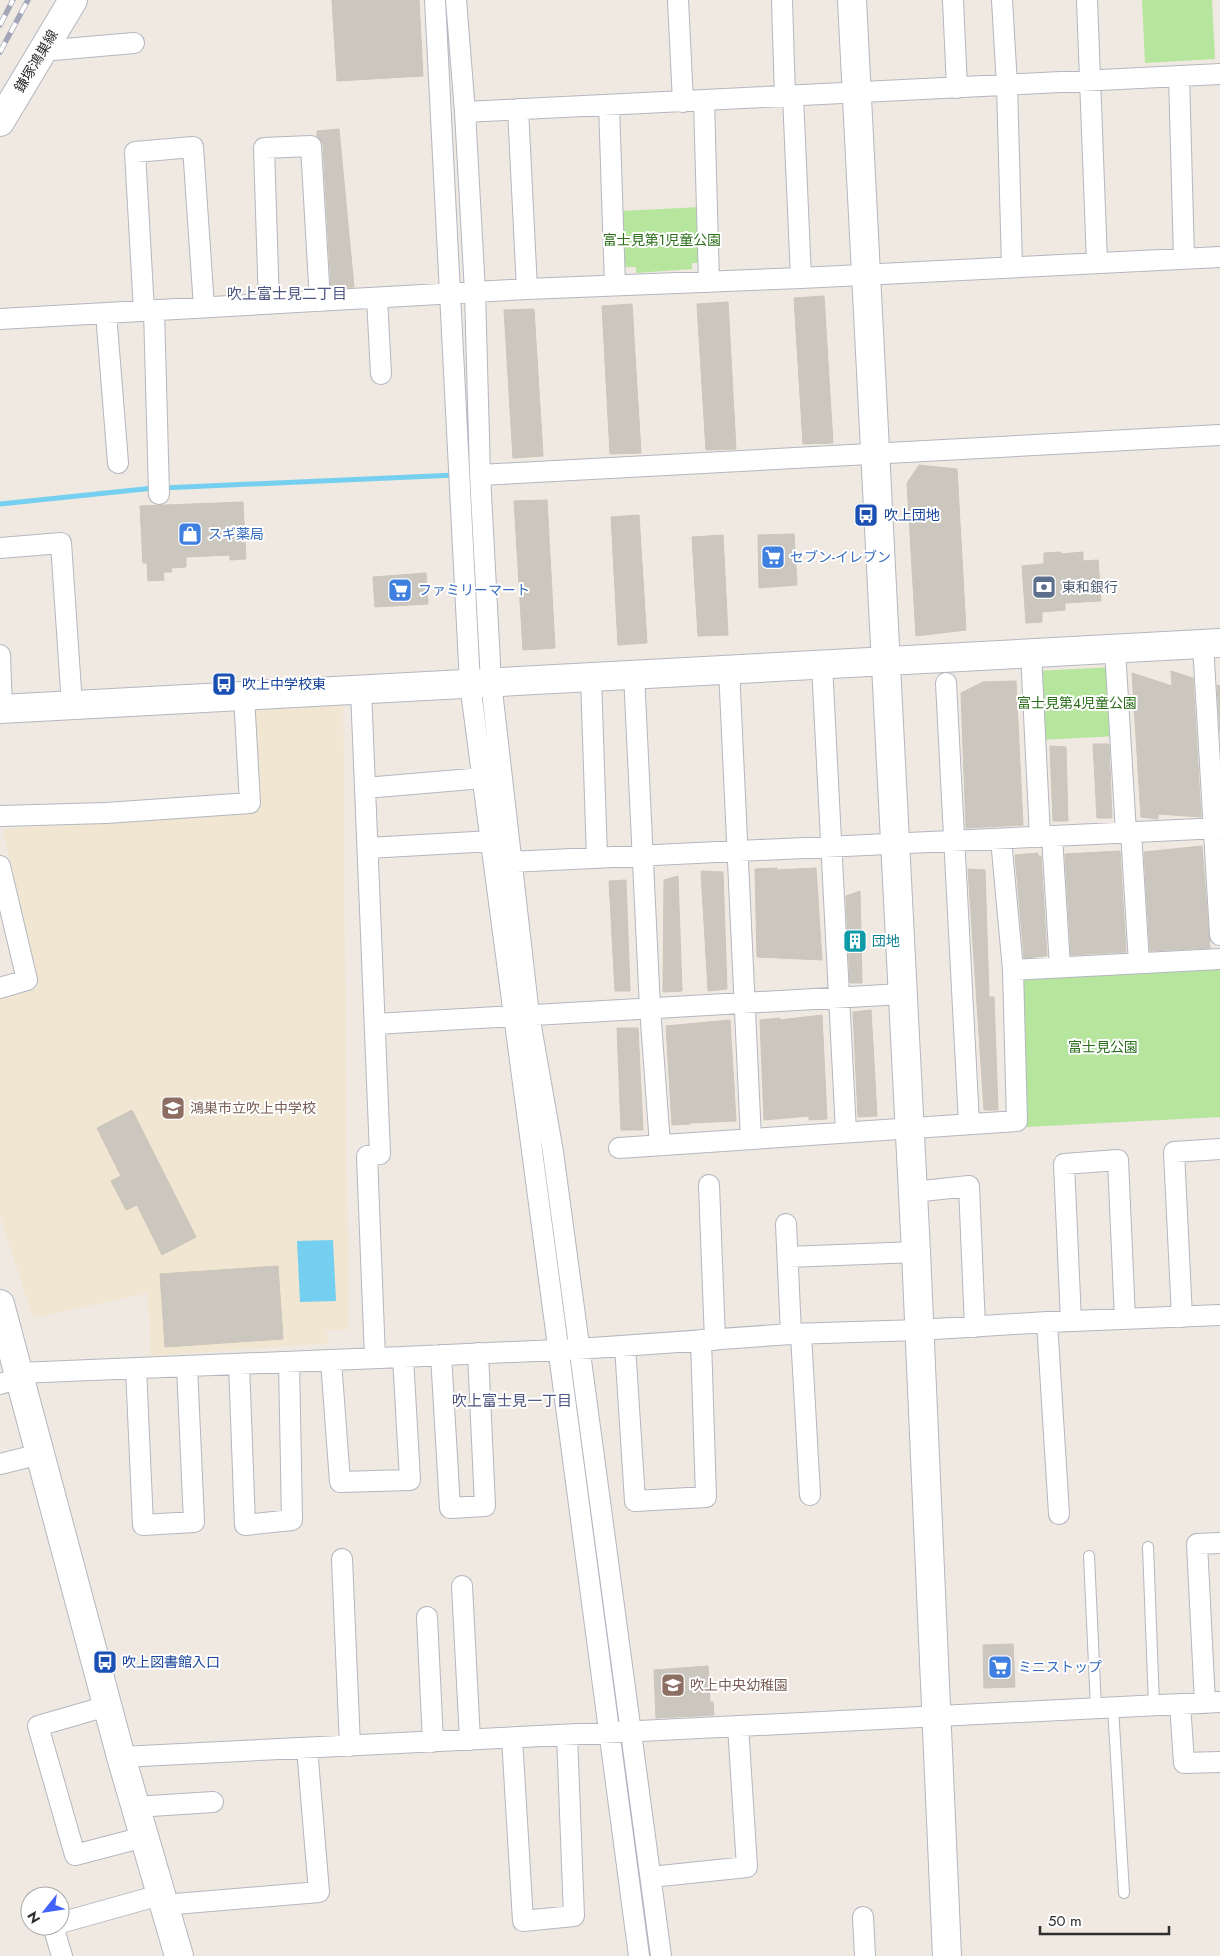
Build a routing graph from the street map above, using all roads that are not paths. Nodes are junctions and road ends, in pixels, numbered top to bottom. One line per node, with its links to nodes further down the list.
1 (73, 0): 11 (street, 鎌塚鴻巣線)
2 (435, 0): 35 (street)
3 (456, 0): 23 (street)
4 (678, 0): 20 (street)
5 (782, 0): 18 (street)
6 (852, 0): 17 (street)
7 (953, 0): 16 (street)
8 (1002, 0): 15 (street)
9 (1087, 0): 14 (street)
10 (134, 43): 11 (street)
11 (42, 51): 24 (street, 鎌塚鴻巣線)
12 (1220, 74): 13 (street)
13 (1179, 76): 14 (street); 26 (street)
14 (1091, 81): 15 (street); 27 (street)
15 (1007, 85): 16 (street); 28 (street)
16 (957, 88): 17 (street)
17 (856, 93): 18 (street); 29 (street)
18 (789, 96): 19 (street); 30 (street)
19 (704, 101): 20 (street); 31 (street)
20 (683, 102): 21 (street)
21 (609, 105): 22 (street); 32 (street)
22 (518, 109): 23 (street); 33 (street)
23 (465, 112): 34 (street)
24 (0, 122)
25 (1220, 256): 26 (street)
26 (1184, 258): 27 (street)
27 (1098, 262): 28 (street)
28 (1012, 266): 29 (street)
29 (867, 274): 30 (street); 45 (street)
30 (801, 278): 31 (street)
31 (710, 282): 32 (street)
32 (615, 285): 33 (street)
33 (527, 289): 34 (street)
34 (475, 292): 35 (street); 47 (street)
35 (450, 294): 36 (street); 59 (street)
36 (377, 298): 37 (street); 43 (street)
37 (320, 301): 38 (street); 38 (street)
38 (269, 304): 39 (street)
39 (204, 307): 40 (street); 40 (street)
40 (149, 310): 41 (street); 48 (street)
41 (106, 313): 42 (street); 46 (street)
42 (0, 318)
43 (381, 374)
44 (1220, 435): 45 (street)
45 (876, 453): 47 (street); 54 (street)
46 (118, 463)
47 (480, 474): 59 (street)
48 (159, 494)
49 (0, 548): 63 (street)
50 (1211, 643): 51 (street); 68 (street)
51 (1115, 648): 52 (street); 69 (street)
52 (1032, 653): 54 (street); 70 (street)
53 (0, 656): 64 (street)
54 (886, 661): 55 (street); 74 (street)
55 (822, 664): 56 (street); 75 (street)
56 (729, 669): 57 (street); 77 (street)
57 (634, 674): 58 (street); 78 (street)
58 (591, 677): 59 (street); 79 (street)
59 (481, 683): 61 (street); 65 (street); 80 (street)
60 (946, 683): 73 (street)
61 (361, 690): 62 (street); 66 (street)
62 (244, 696): 63 (street); 67 (street)
63 (72, 705): 64 (street)
64 (1, 709)
65 (483, 778): 66 (street); 72 (street)
66 (365, 788): 76 (street)
67 (0, 816)
68 (1216, 828): 69 (street); 82 (street)
69 (1129, 833): 70 (street); 84 (street)
70 (1046, 837): 71 (street); 85 (street)
71 (1002, 839): 73 (street); 86 (street)
72 (492, 841): 76 (street); 92 (street)
73 (955, 841): 74 (street); 94 (street)
74 (895, 844): 75 (street); 88 (street)
75 (833, 847): 77 (street); 89 (street)
76 (368, 848): 93 (street)
77 (739, 851): 78 (street); 90 (street)
78 (644, 856): 79 (street); 91 (street)
79 (597, 858): 80 (street)
80 (510, 862): 92 (street)
81 (0, 866): 87 (street)
82 (1220, 935)
83 (1220, 958): 84 (street)
84 (1138, 963): 85 (street)
85 (1060, 968): 86 (street)
86 (1013, 970): 94 (street)
87 (0, 988)
88 (902, 994): 89 (street); 95 (street)
89 (838, 997): 90 (street); 96 (street)
90 (744, 1003): 91 (street); 97 (street)
91 (650, 1008): 92 (street); 98 (street)
92 (521, 1015): 93 (street); 118 (street)
93 (375, 1024): 122 (street)
94 (969, 1123): 95 (street)
95 (909, 1128): 96 (street); 102 (street)
96 (846, 1132): 97 (street)
97 (751, 1139): 98 (street)
98 (660, 1145): 99 (street)
99 (619, 1148)
100 (1220, 1149): 108 (street)
101 (709, 1186): 115 (street)
102 (913, 1192): 104 (street); 112 (street)
103 (786, 1224): 105 (street)
104 (916, 1252): 105 (street); 113 (street)
105 (788, 1258): 114 (street)
106 (0, 1304): 116 (street)
107 (1220, 1315): 108 (street)
108 (1182, 1317): 109 (street)
109 (1125, 1319): 110 (street); 110 (street)
110 (1071, 1321): 111 (street)
111 (1047, 1322): 112 (street); 132 (street)
112 (976, 1327): 113 (street)
113 (919, 1330): 114 (street); 144 (street)
114 (796, 1334): 115 (street); 131 (street)
115 (708, 1340): 117 (street); 117 (street)
116 (5, 1341): 128 (street)
117 (624, 1346): 118 (street)
118 (569, 1349): 119 (street); 146 (street); 147 (street)
119 (478, 1353): 120 (street); 120 (street)
120 (441, 1355): 121 (street)
121 (403, 1357): 122 (street); 123 (street)
122 (375, 1358): 123 (street)
123 (331, 1361): 124 (street)
124 (289, 1362): 125 (street); 125 (street)
125 (239, 1364): 126 (street)
126 (187, 1366): 127 (street); 127 (street)
127 (136, 1368): 128 (street)
128 (13, 1378): 129 (street)
129 (40, 1454): 130 (street); 142 (street)
130 (0, 1464)
131 (810, 1495)
132 (1059, 1514)
133 (1220, 1543): 139 (street)
134 (1148, 1546): 141 (lane)
135 (1089, 1556): 143 (lane)
136 (342, 1559): 152 (street)
137 (462, 1586): 150 (street)
138 (427, 1616): 151 (street)
139 (1212, 1702): 140 (street)
140 (1180, 1704): 141 (street); 155 (street)
141 (1154, 1705): 143 (street)
142 (107, 1706): 154 (street); 158 (street)
143 (1104, 1707): 144 (street); 160 (lane)
144 (935, 1715): 145 (street); 170 (street)
145 (738, 1726): 146 (street); 159 (street)
146 (632, 1732): 147 (street); 159 (street)
147 (609, 1733): 148 (street); 167 (street)
148 (567, 1735): 149 (street); 149 (street)
149 (512, 1738): 150 (street)
150 (470, 1740): 151 (street)
151 (433, 1742): 152 (street)
152 (350, 1746): 153 (street)
153 (307, 1748): 154 (street); 161 (street)
154 (121, 1757): 157 (street)
155 (1220, 1762)
156 (213, 1802): 157 (street)
157 (135, 1807): 158 (street)
158 (144, 1836): 161 (street)
159 (651, 1878): 168 (street)
160 (1124, 1893)
161 (162, 1900): 163 (street); 166 (street)
162 (864, 1917): 169 (street)
163 (70, 1921)
164 (57, 1936): 165 (street)
165 (62, 1956)
166 (179, 1956)
167 (639, 1956)
168 (661, 1956)
169 (865, 1956)
170 (947, 1956)

